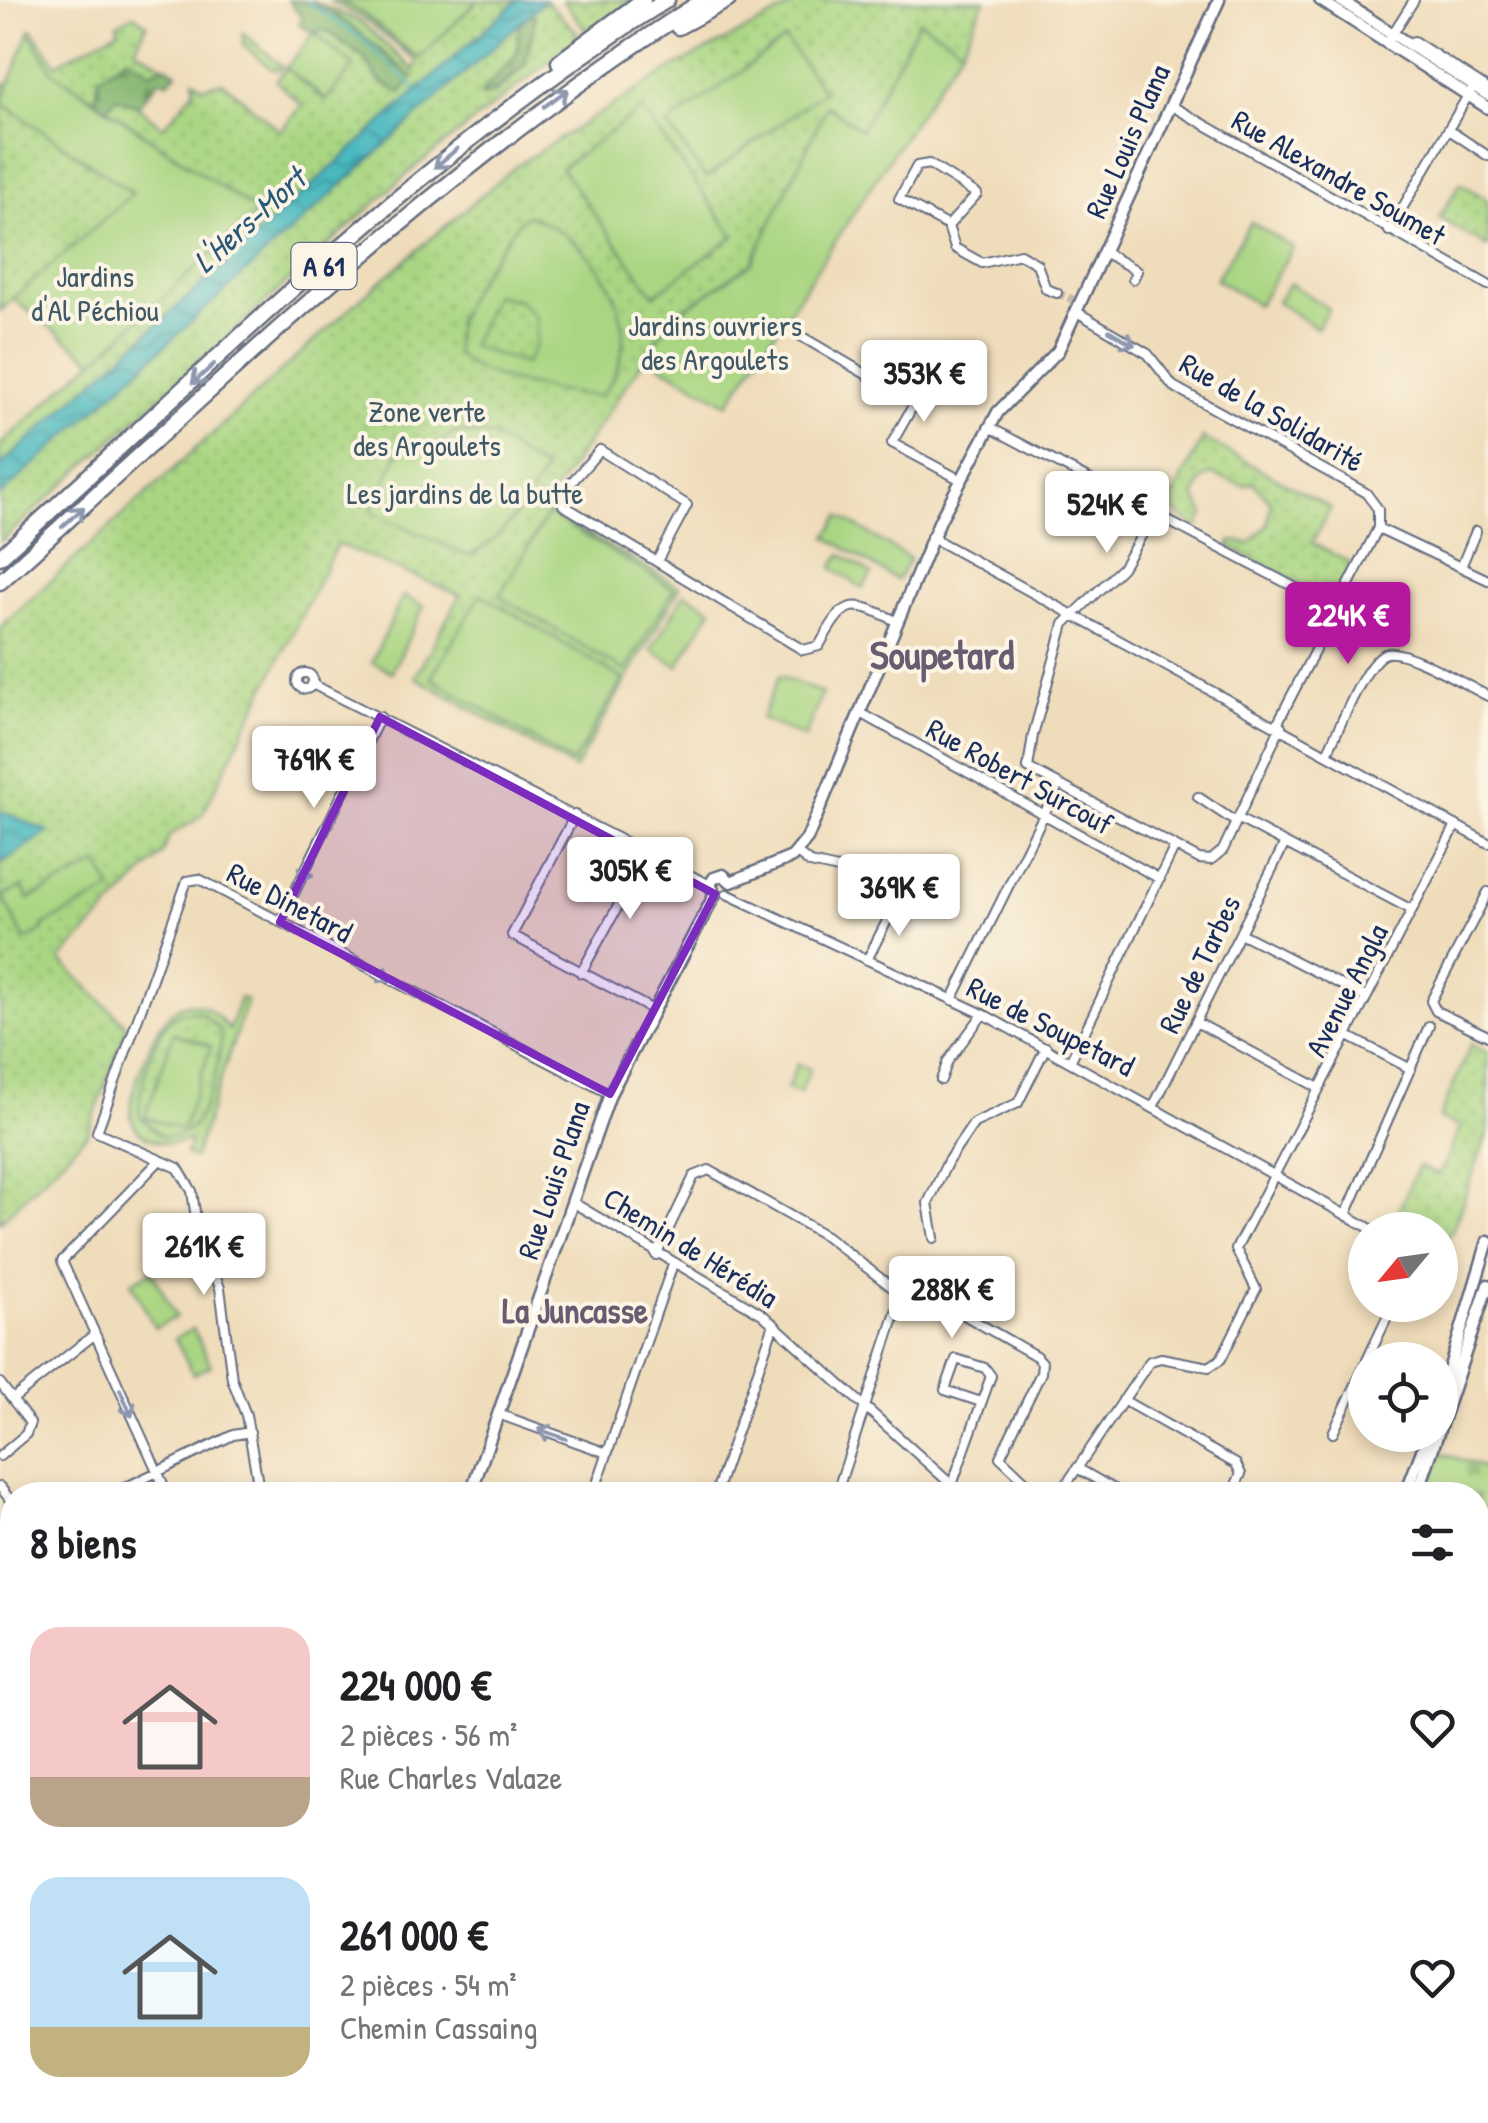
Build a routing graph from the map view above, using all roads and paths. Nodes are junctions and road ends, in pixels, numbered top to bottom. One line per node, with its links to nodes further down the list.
1 (643, 0): 16 (highway)
2 (667, 0): 16 (highway, A 61)
3 (704, 0): 9 (highway, A 61)
4 (728, 0): 9 (highway)
5 (1219, 0): 14 (street, Rue Louis Plana)
6 (1320, 0): 10 (street)
7 (1340, 0): 10 (street)
8 (1414, 0): 10 (street)
9 (658, 29): 39 (highway, A 61, one-way to 9)
10 (1390, 39): 11 (street); 12 (street)
11 (1407, 44): 12 (street); 13 (street)
12 (1471, 90): 13 (street); 15 (street); 17 (street)
13 (1488, 92)
14 (1170, 105): 20 (street, Rue Alexandre Soumet); 21 (street, Rue Louis Plana)
15 (1488, 108)
16 (489, 124): 35 (highway, A 61, one-way to 35)
17 (1449, 130): 18 (street); 20 (street)
18 (1488, 156)
19 (948, 226): 19 (street); 24 (street)
20 (1390, 231): 23 (street, Rue Alexandre Soumet)
21 (1104, 252): 22 (street); 25 (street, Rue Louis Plana)
22 (1133, 280)
23 (1488, 284)
24 (1058, 293)
25 (1078, 305): 29 (street, Rue Louis Plana); 32 (street, Rue de la Solidarité, one-way to 32)
26 (799, 335): 28 (street)
27 (936, 367): 28 (street)
28 (914, 403): 30 (street)
29 (989, 426): 30 (street, Rue Louis Plana); 31 (street)
30 (960, 480): 34 (street, Rue Louis Plana)
31 (1154, 513): 40 (street); 41 (street)
32 (1378, 528): 37 (street); 40 (street)
33 (1476, 531): 37 (street)
34 (931, 537): 41 (street); 42 (street, Rue Louis Plana)
35 (0, 557)
36 (656, 562): 36 (street); 42 (street)
37 (1461, 567): 38 (street)
38 (1488, 580)
39 (0, 582)
40 (1336, 609): 47 (street)
41 (1074, 615): 47 (street); 49 (street)
42 (896, 622): 45 (street, Rue Louis Plana)
43 (312, 684): 46 (street, Rue de Soupetard)
44 (1488, 696): 48 (street)
45 (859, 712): 52 (street, Rue Robert Surcouf); 58 (street, Rue Louis Plana)
46 (380, 717): 51 (street, Rue de Soupetard); 69 (street, one-way to 69)
47 (1279, 725): 48 (street); 53 (street)
48 (1327, 753): 54 (street)
49 (1058, 786): 52 (street); 57 (street)
50 (1198, 797): 53 (street)
51 (575, 815): 59 (street, Rue de Soupetard); 72 (street)
52 (1043, 815): 60 (street, Rue Robert Surcouf); 74 (street)
53 (1238, 818): 55 (street); 57 (street)
54 (1456, 825): 56 (street); 67 (street, Avenue Angla)
55 (1284, 843): 67 (street); 70 (street, Rue de Tarbes)
56 (1488, 843)
57 (1175, 846): 60 (street)
58 (797, 852): 61 (street); 64 (street)
59 (646, 854): 62 (street, Rue de Soupetard); 72 (street)
60 (1160, 879): 82 (street)
61 (731, 882): 62 (street, Rue Louis Plana); 62 (street)
62 (718, 891): 71 (street, Rue de Soupetard); 75 (street, Rue Louis Plana)
63 (1488, 892): 66 (street)
64 (897, 901): 65 (street); 71 (street)
65 (912, 907)
66 (1479, 909): 68 (street); 80 (street)
67 (1412, 910): 73 (street, Avenue Angla)
68 (1488, 914)
69 (280, 922): 86 (street, Rue Dinetard, one-way to 86); 88 (street, Rue Dinetard)
70 (1240, 932): 73 (street); 77 (street, Rue de Tarbes)
71 (868, 960): 74 (street, Rue de Soupetard)
72 (581, 973): 75 (street)
73 (1365, 997): 79 (street, Avenue Angla)
74 (952, 1000): 76 (street, Rue de Soupetard)
75 (653, 1010): 86 (street, Rue Louis Plana)
76 (983, 1014): 81 (street, Rue de Soupetard); 84 (street)
77 (1196, 1022): 85 (street); 87 (street, Rue de Tarbes)
78 (1429, 1026): 83 (street)
79 (1346, 1035): 83 (street); 85 (street, Avenue Angla)
80 (1488, 1036)
81 (1046, 1047): 82 (street, Rue de Soupetard); 92 (street)
82 (1071, 1060): 87 (street, Rue de Soupetard)
83 (1411, 1069): 91 (street)
84 (941, 1080)
85 (1318, 1087): 89 (street, Avenue Angla)
86 (610, 1094): 90 (street, Rue Louis Plana)
87 (1154, 1105): 89 (street, Rue de Soupetard)
88 (160, 1160): 99 (street); 108 (street)
89 (1275, 1174): 91 (street, Rue de Soupetard); 103 (street, Avenue Angla)
90 (572, 1202): 94 (street, Chemin de Hérédia); 107 (street, Rue Louis Plana)
91 (1346, 1216)
92 (934, 1238)
93 (1488, 1241): 100 (street)
94 (656, 1254): 95 (street, Chemin de Hérédia); 97 (street)
95 (674, 1264): 98 (street, Chemin de Hérédia); 111 (street)
96 (1488, 1285): 129 (street)
97 (903, 1291): 106 (street); 124 (street)
98 (774, 1324): 106 (street, Chemin de Hérédia); 120 (street)
99 (95, 1334): 102 (street); 114 (street, one-way to 114)
100 (1458, 1342)
101 (0, 1384): 102 (street)
102 (14, 1398): 112 (street)
103 (1123, 1400): 113 (street); 127 (street)
104 (1348, 1401): 109 (street)
105 (981, 1402): 105 (street); 123 (street)
106 (866, 1408): 121 (street); 122 (street, Chemin de Hérédia)
107 (498, 1414): 111 (street, one-way to 107); 118 (street, Rue Louis Plana)
108 (250, 1432): 114 (street); 117 (street)
109 (1333, 1433)
110 (1421, 1452): 128 (street)
111 (607, 1453): 119 (street)
112 (0, 1456)
113 (1077, 1468): 125 (street); 126 (street)
114 (157, 1472): 115 (street); 116 (street)
115 (137, 1482)
116 (162, 1482)
117 (258, 1482)
118 (474, 1482)
119 (597, 1482)
120 (719, 1482)
121 (840, 1482)
122 (949, 1482)
123 (953, 1482)
124 (1026, 1482)
125 (1068, 1482)
126 (1101, 1482)
127 (1239, 1482)
128 (1410, 1482)
129 (1422, 1482)

